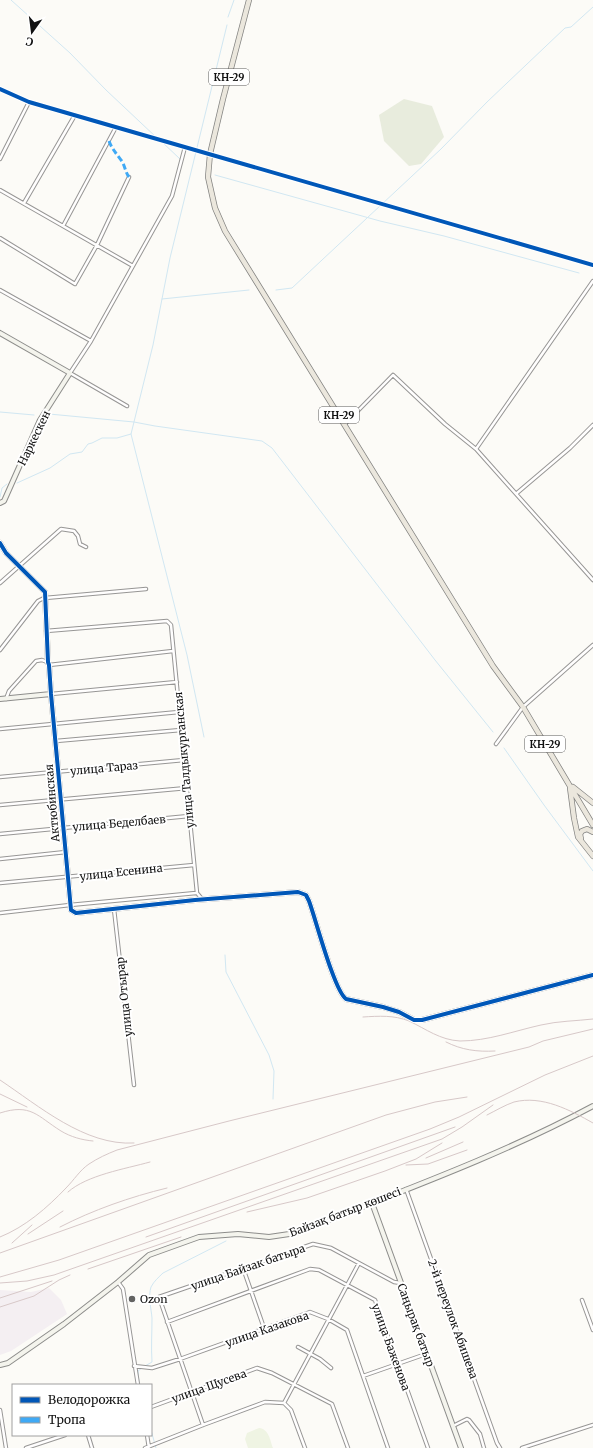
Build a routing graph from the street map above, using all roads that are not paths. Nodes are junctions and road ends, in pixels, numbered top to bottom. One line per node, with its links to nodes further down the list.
1 (249, 0): 7 (main road, КН-29)
2 (0, 89): 3 (street)
3 (29, 102): 4 (street); 8 (street)
4 (75, 115): 5 (street); 11 (street)
5 (116, 127): 6 (street); 12 (street)
6 (186, 147): 7 (street); 16 (street)
7 (210, 154): 15 (street); 23 (main road, КН-29)
8 (0, 159)
9 (129, 177): 14 (street)
10 (0, 190): 11 (street)
11 (24, 204): 12 (street)
12 (64, 226): 14 (street)
13 (0, 238): 14 (street)
14 (97, 245): 16 (street)
15 (593, 265)
16 (132, 266): 20 (street)
17 (593, 281): 25 (street)
18 (0, 290): 20 (street)
19 (0, 333): 21 (street)
20 (91, 341): 21 (street)
21 (70, 373): 22 (street); 27 (street, Наркескен)
22 (127, 406)
23 (345, 424): 25 (street); 44 (main road, КН-29)
24 (593, 425): 26 (street)
25 (476, 449): 26 (street)
26 (517, 493): 31 (street)
27 (0, 503)
28 (0, 543): 30 (street)
29 (86, 547): 30 (street)
30 (19, 567): 32 (street); 34 (street)
31 (593, 580)
32 (0, 583)
33 (146, 589): 34 (street)
34 (45, 598): 35 (street, Актюбинская); 37 (street)
35 (46, 631): 38 (street, улица Талдыкурганская); 39 (street, Актюбинская)
36 (593, 645): 44 (street)
37 (0, 650)
38 (174, 651): 39 (street); 40 (street, улица Талдыкурганская)
39 (49, 664): 41 (street, Актюбинская); 43 (street)
40 (177, 682): 41 (street); 45 (street, улица Талдыкурганская)
41 (51, 694): 43 (street); 46 (street, Актюбинская)
42 (0, 699): 43 (street)
43 (6, 699)
44 (523, 707): 50 (street); 54 (main road, КН-29)
45 (179, 712): 46 (street); 48 (street, улица Талдыкурганская)
46 (54, 724): 47 (street); 49 (street, Актюбинская)
47 (0, 729)
48 (181, 730): 49 (street); 51 (street, улица Талдыкурганская)
49 (55, 741): 52 (street, Актюбинская)
50 (496, 744)
51 (184, 760): 52 (street, улица Тараз); 55 (street, улица Талдыкурганская)
52 (58, 772): 53 (street, улица Тараз); 56 (street, Актюбинская)
53 (0, 777)
54 (570, 785): 57 (main road); 60 (main road, КН-29); 64 (main road)
55 (186, 788): 56 (street); 59 (street, улица Талдыкурганская)
56 (61, 800): 58 (street); 61 (street, Актюбинская)
57 (593, 803)
58 (0, 805)
59 (189, 816): 61 (street, улица Беделбаев); 68 (street, улица Талдыкурганская)
60 (593, 825)
61 (64, 828): 63 (street, улица Беделбаев); 65 (street, Актюбинская)
62 (593, 832): 64 (main road)
63 (0, 834)
64 (581, 841): 66 (main road)
65 (66, 852): 67 (street); 69 (street, Актюбинская)
66 (593, 856)
67 (0, 859)
68 (194, 865): 69 (street, улица Есенина); 71 (street, улица Талдыкурганская)
69 (68, 877): 70 (street, улица Есенина); 73 (street, Актюбинская)
70 (0, 884)
71 (197, 893): 72 (street); 73 (street)
72 (203, 899): 74 (street); 76 (street)
73 (70, 904): 74 (street, Актюбинская); 75 (street)
74 (114, 909): 77 (street, улица Отырар)
75 (0, 913)
76 (593, 975)
77 (134, 1085)
78 (593, 1106): 79 (street, Байзақ батыр көшесі)
79 (406, 1189): 80 (street, Байзақ батыр көшесі); 125 (street, 2-й переулок Абишева)
80 (372, 1203): 83 (street, Байзақ батыр көшесі); 84 (street, Саңырақ батыр)
81 (359, 1263): 82 (street, улица Байзак батыра); 84 (street, улица Байзак батыра); 85 (street)
82 (243, 1268): 86 (street); 89 (street, улица Байзак батыра)
83 (118, 1282): 96 (street, Байзақ батыр көшесі); 98 (street)
84 (401, 1283): 94 (street, Саңырақ батыр)
85 (347, 1285): 86 (street, улица Баженова); 88 (street); 97 (street, улица Баженова)
86 (251, 1291): 89 (street, улица Баженова); 90 (street)
87 (582, 1300): 91 (street)
88 (328, 1319): 90 (street, улица Казакова); 93 (street); 100 (street, улица Казакова)
89 (167, 1322): 95 (street)
90 (264, 1328): 95 (street, улица Казакова)
91 (593, 1330)
92 (298, 1347): 93 (street)
93 (309, 1354): 99 (street); 102 (street)
94 (426, 1354): 97 (street); 110 (street, Саңырақ батыр)
95 (180, 1359): 98 (street, улица Казакова); 103 (street)
96 (0, 1365)
97 (398, 1365): 100 (street); 122 (street, улица Баженова)
98 (134, 1366): 101 (street)
99 (331, 1368)
100 (362, 1376): 121 (street, улица Казакова)
101 (138, 1384)
102 (293, 1385): 103 (street, улица Щусева); 104 (street); 120 (street, улица Щусева)
103 (191, 1392): 105 (street, улица Щусева); 108 (street)
104 (284, 1403): 108 (street); 119 (street)
105 (152, 1407)
106 (0, 1410): 107 (street)
107 (1, 1421): 115 (street)
108 (203, 1424): 114 (street)
109 (593, 1425): 126 (street)
110 (453, 1426): 123 (street, Саңырақ батыр); 124 (street)
111 (62, 1436): 116 (street)
112 (88, 1436): 117 (street)
113 (147, 1436): 114 (street)
114 (149, 1447): 118 (street)
115 (6, 1448)
116 (26, 1448)
117 (92, 1448)
118 (145, 1448)
119 (305, 1448)
120 (348, 1448)
121 (388, 1448)
122 (428, 1448)
123 (461, 1448)
124 (484, 1448)
125 (500, 1448)
126 (522, 1448)

